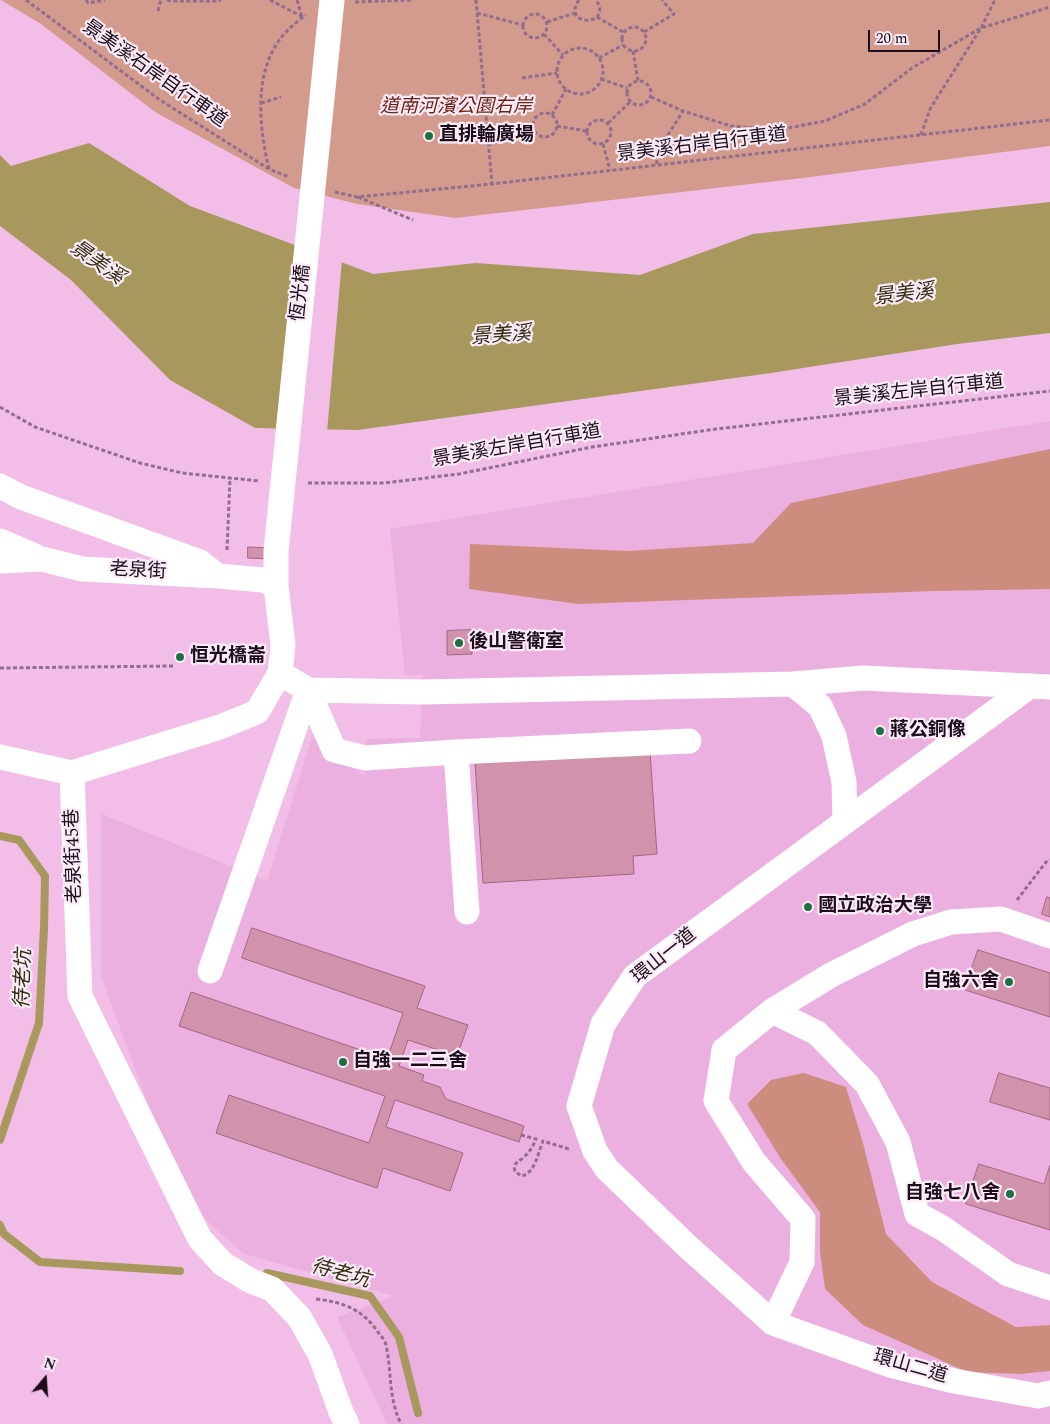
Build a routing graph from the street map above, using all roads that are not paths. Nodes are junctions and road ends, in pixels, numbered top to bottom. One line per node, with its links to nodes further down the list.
1 (332, 0): 7 (street, 恆光橋)
2 (0, 486): 6 (street)
3 (0, 541): 4 (street)
4 (42, 558): 5 (street, 老泉街); 6 (street, 老泉街)
5 (0, 561)
6 (218, 576): 7 (street, 老泉街)
7 (276, 586): 8 (street)
8 (280, 673): 11 (street); 15 (street)
9 (793, 684): 10 (street); 11 (street); 16 (street)
10 (1040, 687): 16 (street, 環山一道)
11 (308, 690): 13 (street); 19 (street)
12 (690, 741): 13 (street)
13 (456, 752): 17 (street)
14 (0, 757): 15 (street)
15 (72, 773): 24 (street, 老泉街45巷)
16 (845, 821): 22 (street, 環山一道)
17 (466, 912)
18 (1050, 936): 20 (street)
19 (210, 971)
20 (772, 1011): 21 (street); 22 (street)
21 (1050, 1288)
22 (774, 1323): 23 (street, 環山二道)
23 (1050, 1393)
24 (347, 1424)

